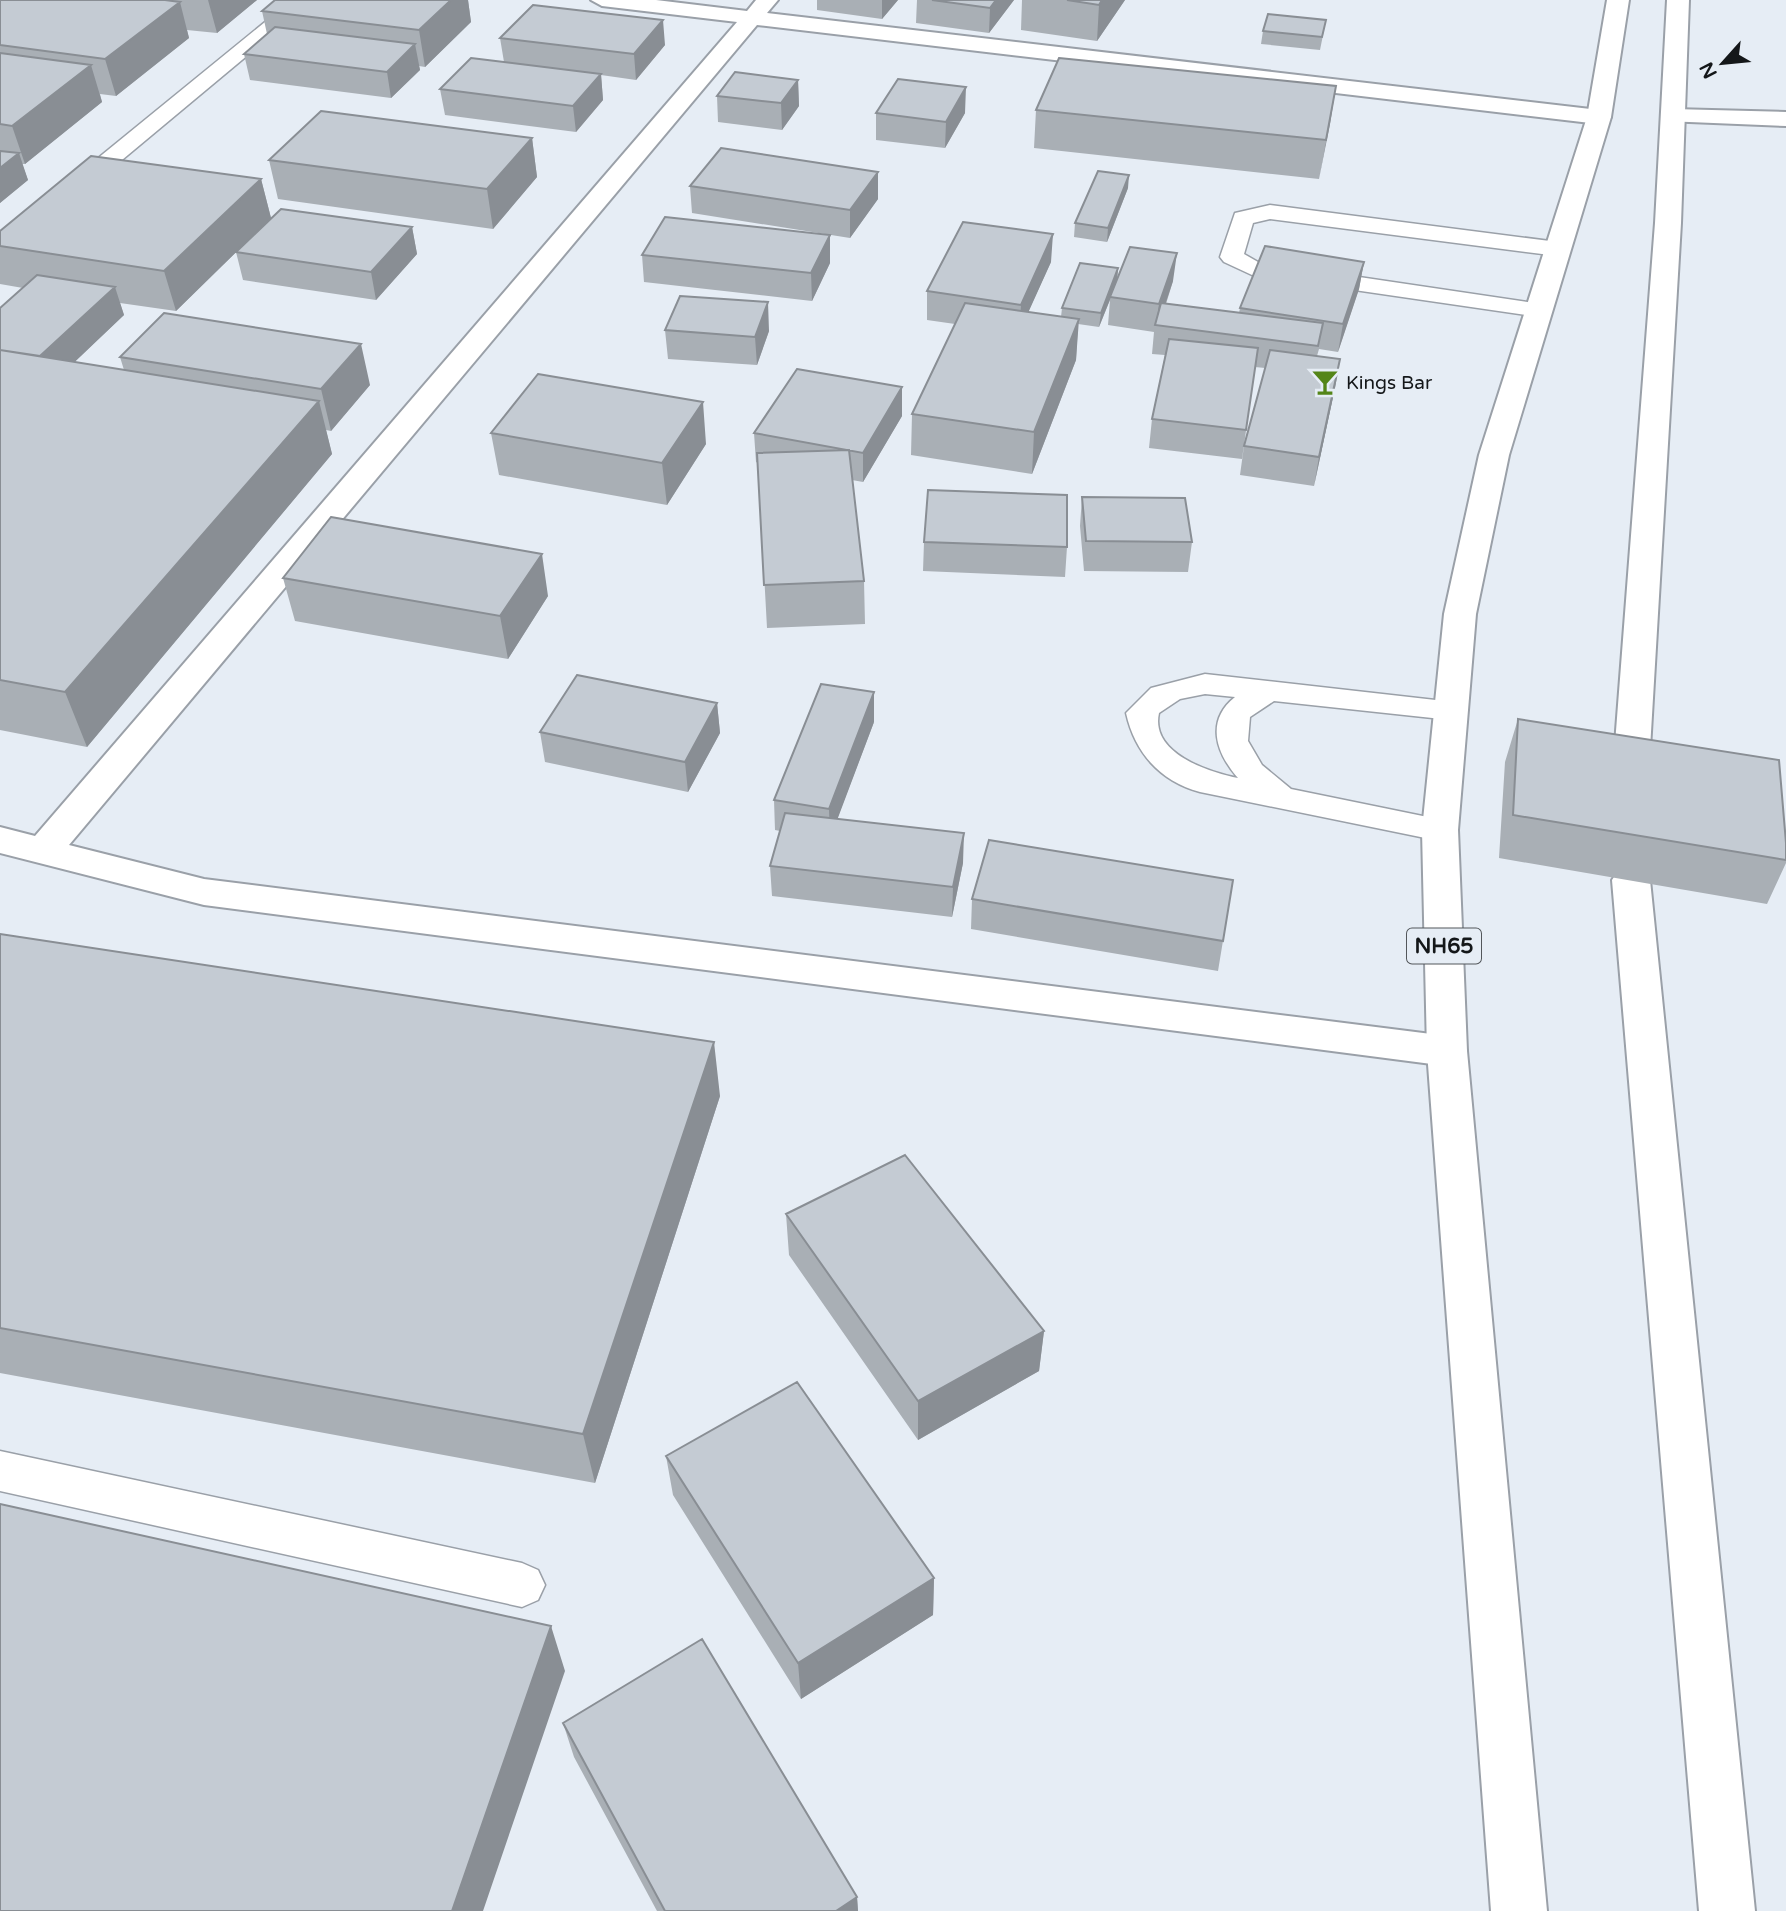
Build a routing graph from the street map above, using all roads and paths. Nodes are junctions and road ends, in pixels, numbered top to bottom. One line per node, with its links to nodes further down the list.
1 (304, 0): 10 (lane)
2 (602, 0): 5 (main road)
3 (1618, 0): 7 (main road, NH65)
4 (1678, 0): 6 (main road)
5 (759, 9): 7 (main road); 18 (main road)
6 (1673, 116): 8 (main road); 14 (main road)
7 (1599, 117): 9 (main road, NH65)
8 (1786, 120)
9 (1558, 249): 11 (main road, NH65); 11 (lane)
10 (0, 250)
11 (1539, 310): 13 (main road, NH65)
12 (1270, 691): 13 (lane); 15 (lane); 15 (lane)
13 (1451, 710): 16 (main road, NH65)
14 (1630, 783)
15 (1285, 798): 16 (lane)
16 (1440, 830): 20 (main road, NH65)
17 (0, 841): 18 (main road)
18 (44, 851): 20 (main road)
19 (1631, 880): 24 (main road)
20 (1447, 1051): 23 (main road, NH65)
21 (0, 1471): 22 (lane)
22 (522, 1585)
23 (1519, 1911)
24 (1727, 1911)

